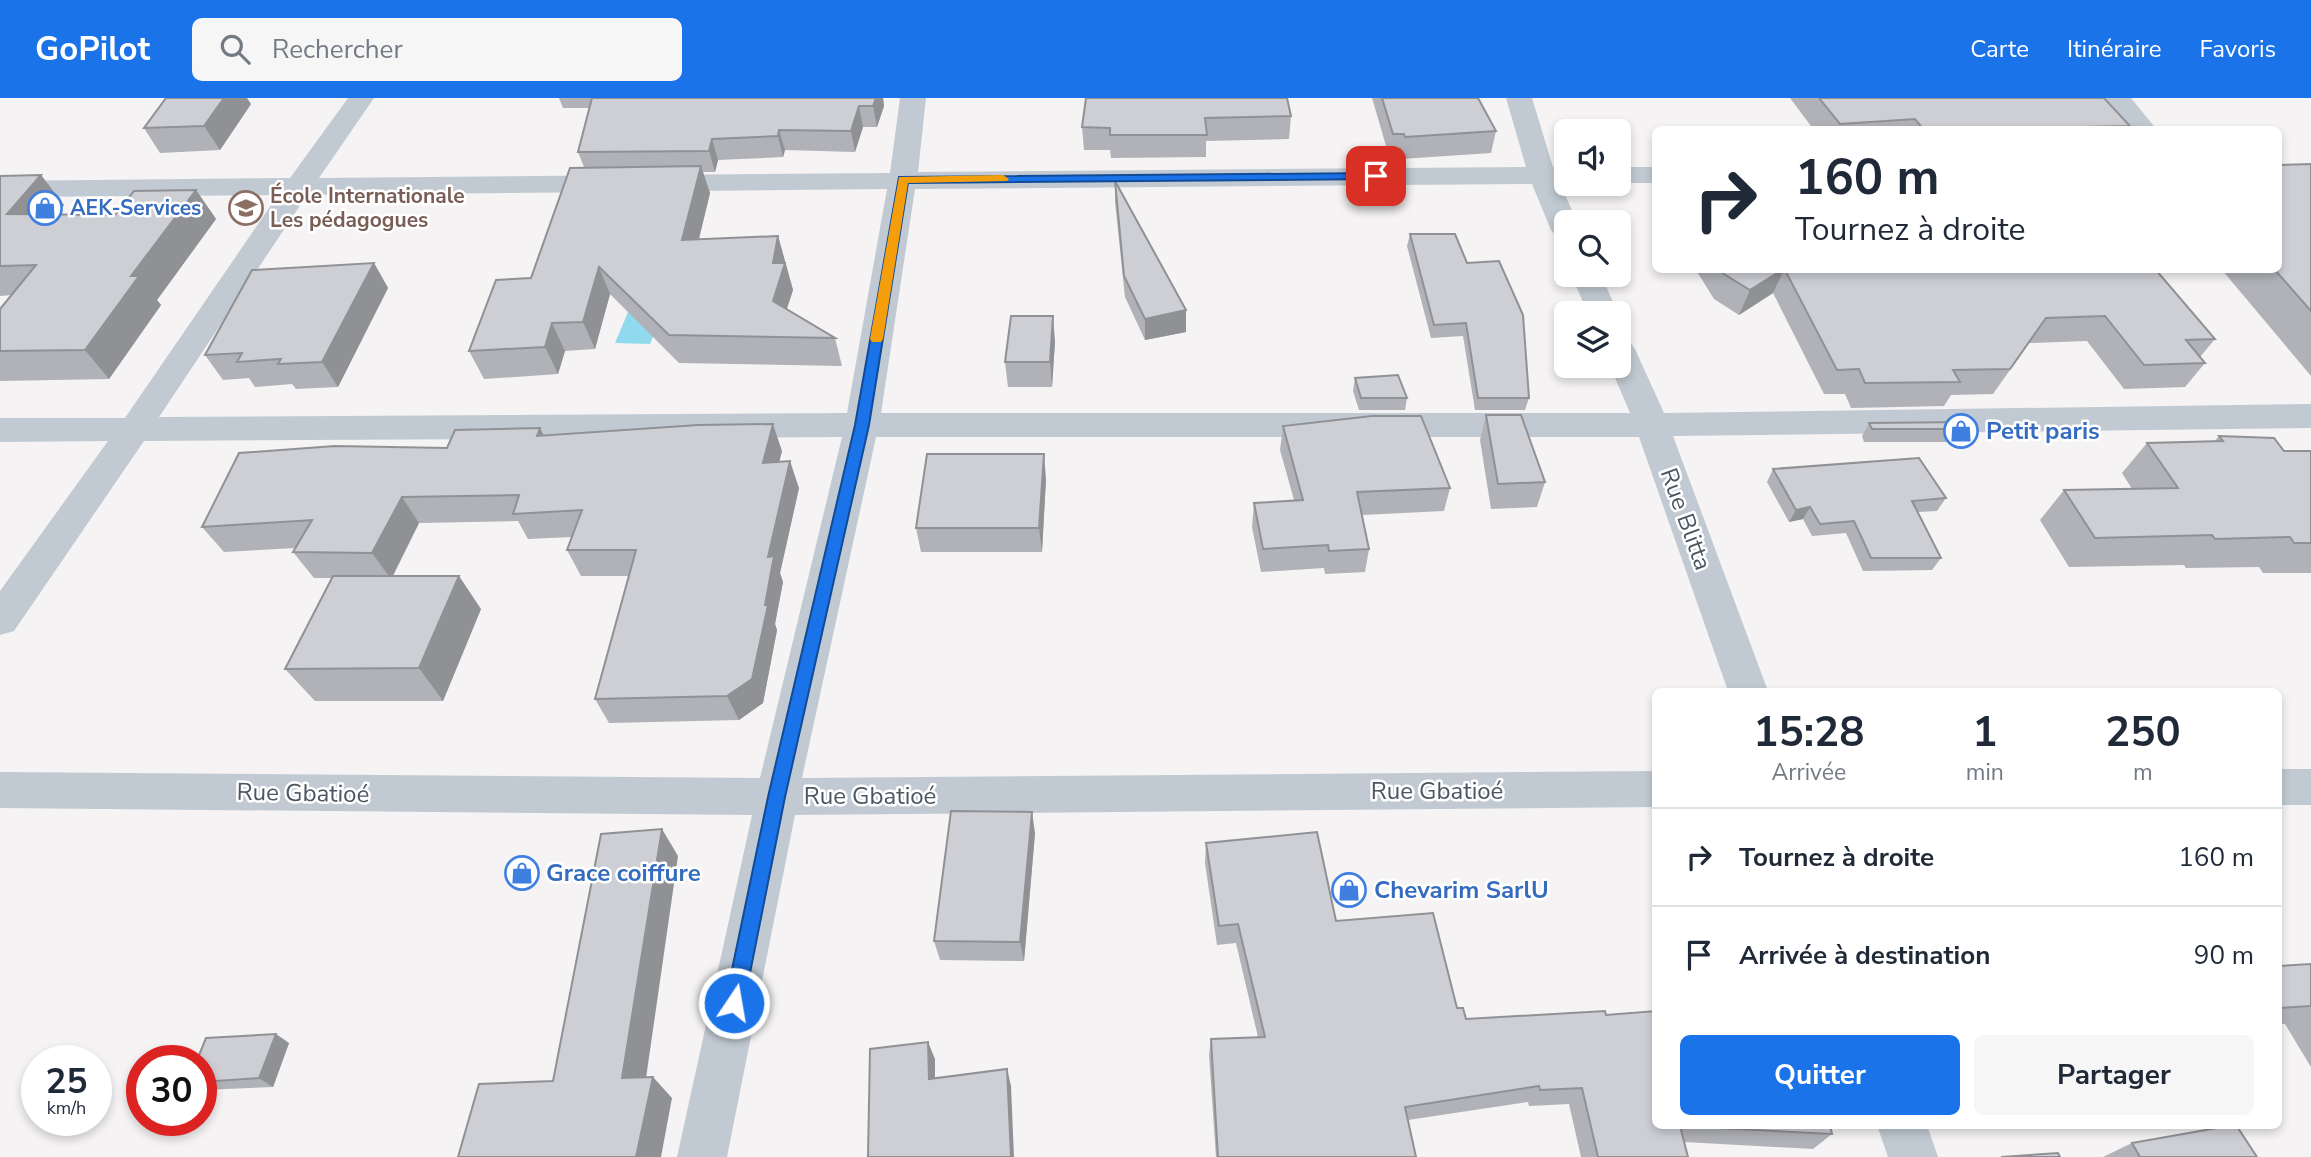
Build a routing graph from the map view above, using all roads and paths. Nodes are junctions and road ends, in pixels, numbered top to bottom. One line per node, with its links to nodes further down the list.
1 (361, 98): 10 (street)
2 (913, 98): 9 (street)
3 (1519, 98): 6 (street)
4 (2116, 98): 5 (street)
5 (2140, 126)
6 (1554, 175): 9 (street)
7 (1631, 175): 8 (street)
8 (1652, 175)
9 (903, 179): 10 (street); 14 (street)
10 (296, 187): 11 (street); 17 (street)
11 (0, 189)
12 (1631, 377): 15 (street, Rue Blitta)
13 (2311, 416): 15 (street)
14 (862, 425): 15 (street); 17 (street); 24 (street)
15 (1652, 425): 19 (street, Rue Blitta)
16 (0, 430): 17 (street)
17 (135, 430): 18 (street)
18 (0, 620)
19 (1747, 688)
20 (2282, 787): 21 (street)
21 (2311, 787)
22 (1652, 789): 24 (street, Rue Gbatioé)
23 (0, 790): 24 (street, Rue Gbatioé)
24 (777, 797): 26 (street)
25 (1903, 1129): 27 (street)
26 (702, 1157)
27 (1913, 1157)

